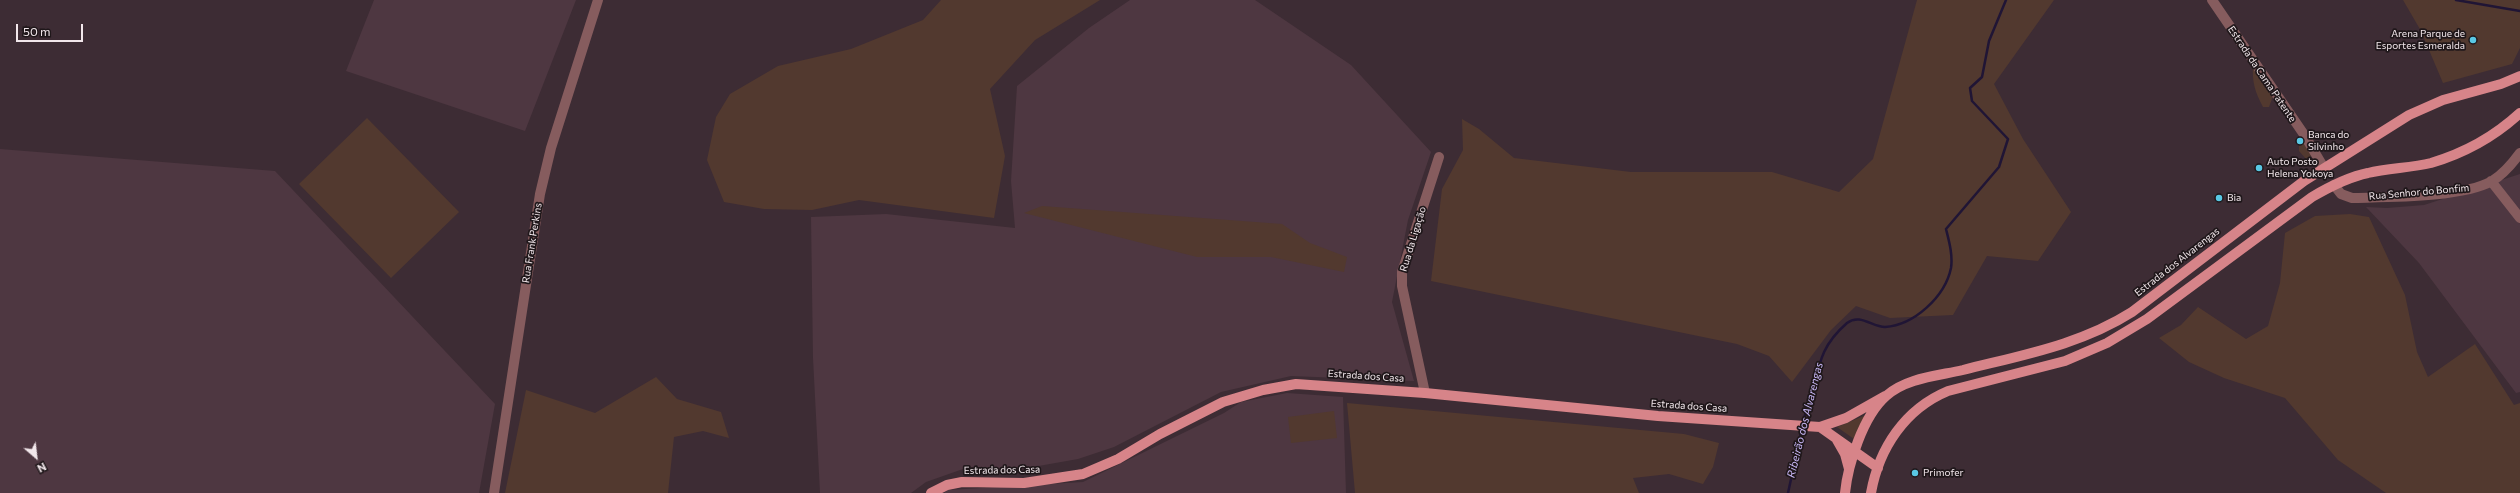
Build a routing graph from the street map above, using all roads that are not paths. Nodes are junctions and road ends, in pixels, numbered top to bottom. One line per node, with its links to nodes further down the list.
1 (598, 0): 18 (street, Rua Frank Perkins)
2 (2212, 0): 7 (street, Estrada da Cama Patente)
3 (2520, 76): 7 (main road, Estrada dos Alvarengas)
4 (2520, 113): 9 (main road)
5 (2520, 153): 8 (street, Rua Senhor do Bonfim)
6 (1439, 157): 11 (street, Rua da Ligação)
7 (2324, 168): 12 (main road, Estrada dos Alvarengas)
8 (2491, 181): 9 (street, Rua Senhor do Bonfim); 10 (street)
9 (2334, 185): 16 (main road)
10 (2520, 218)
11 (1425, 393): 13 (main road, Estrada dos Casa); 19 (main road, Estrada dos Casa)
12 (1885, 396): 13 (main road); 15 (main road, Estrada dos Alvarengas)
13 (1815, 427): 14 (main road)
14 (1835, 436): 15 (main road); 17 (main road)
15 (1855, 450): 16 (main road); 17 (main road, Estrada dos Alvarengas)
16 (1878, 468): 21 (main road)
17 (1849, 470): 20 (main road, Estrada dos Alvarengas)
18 (494, 493)
19 (931, 493)
20 (1846, 493)
21 (1870, 493)

